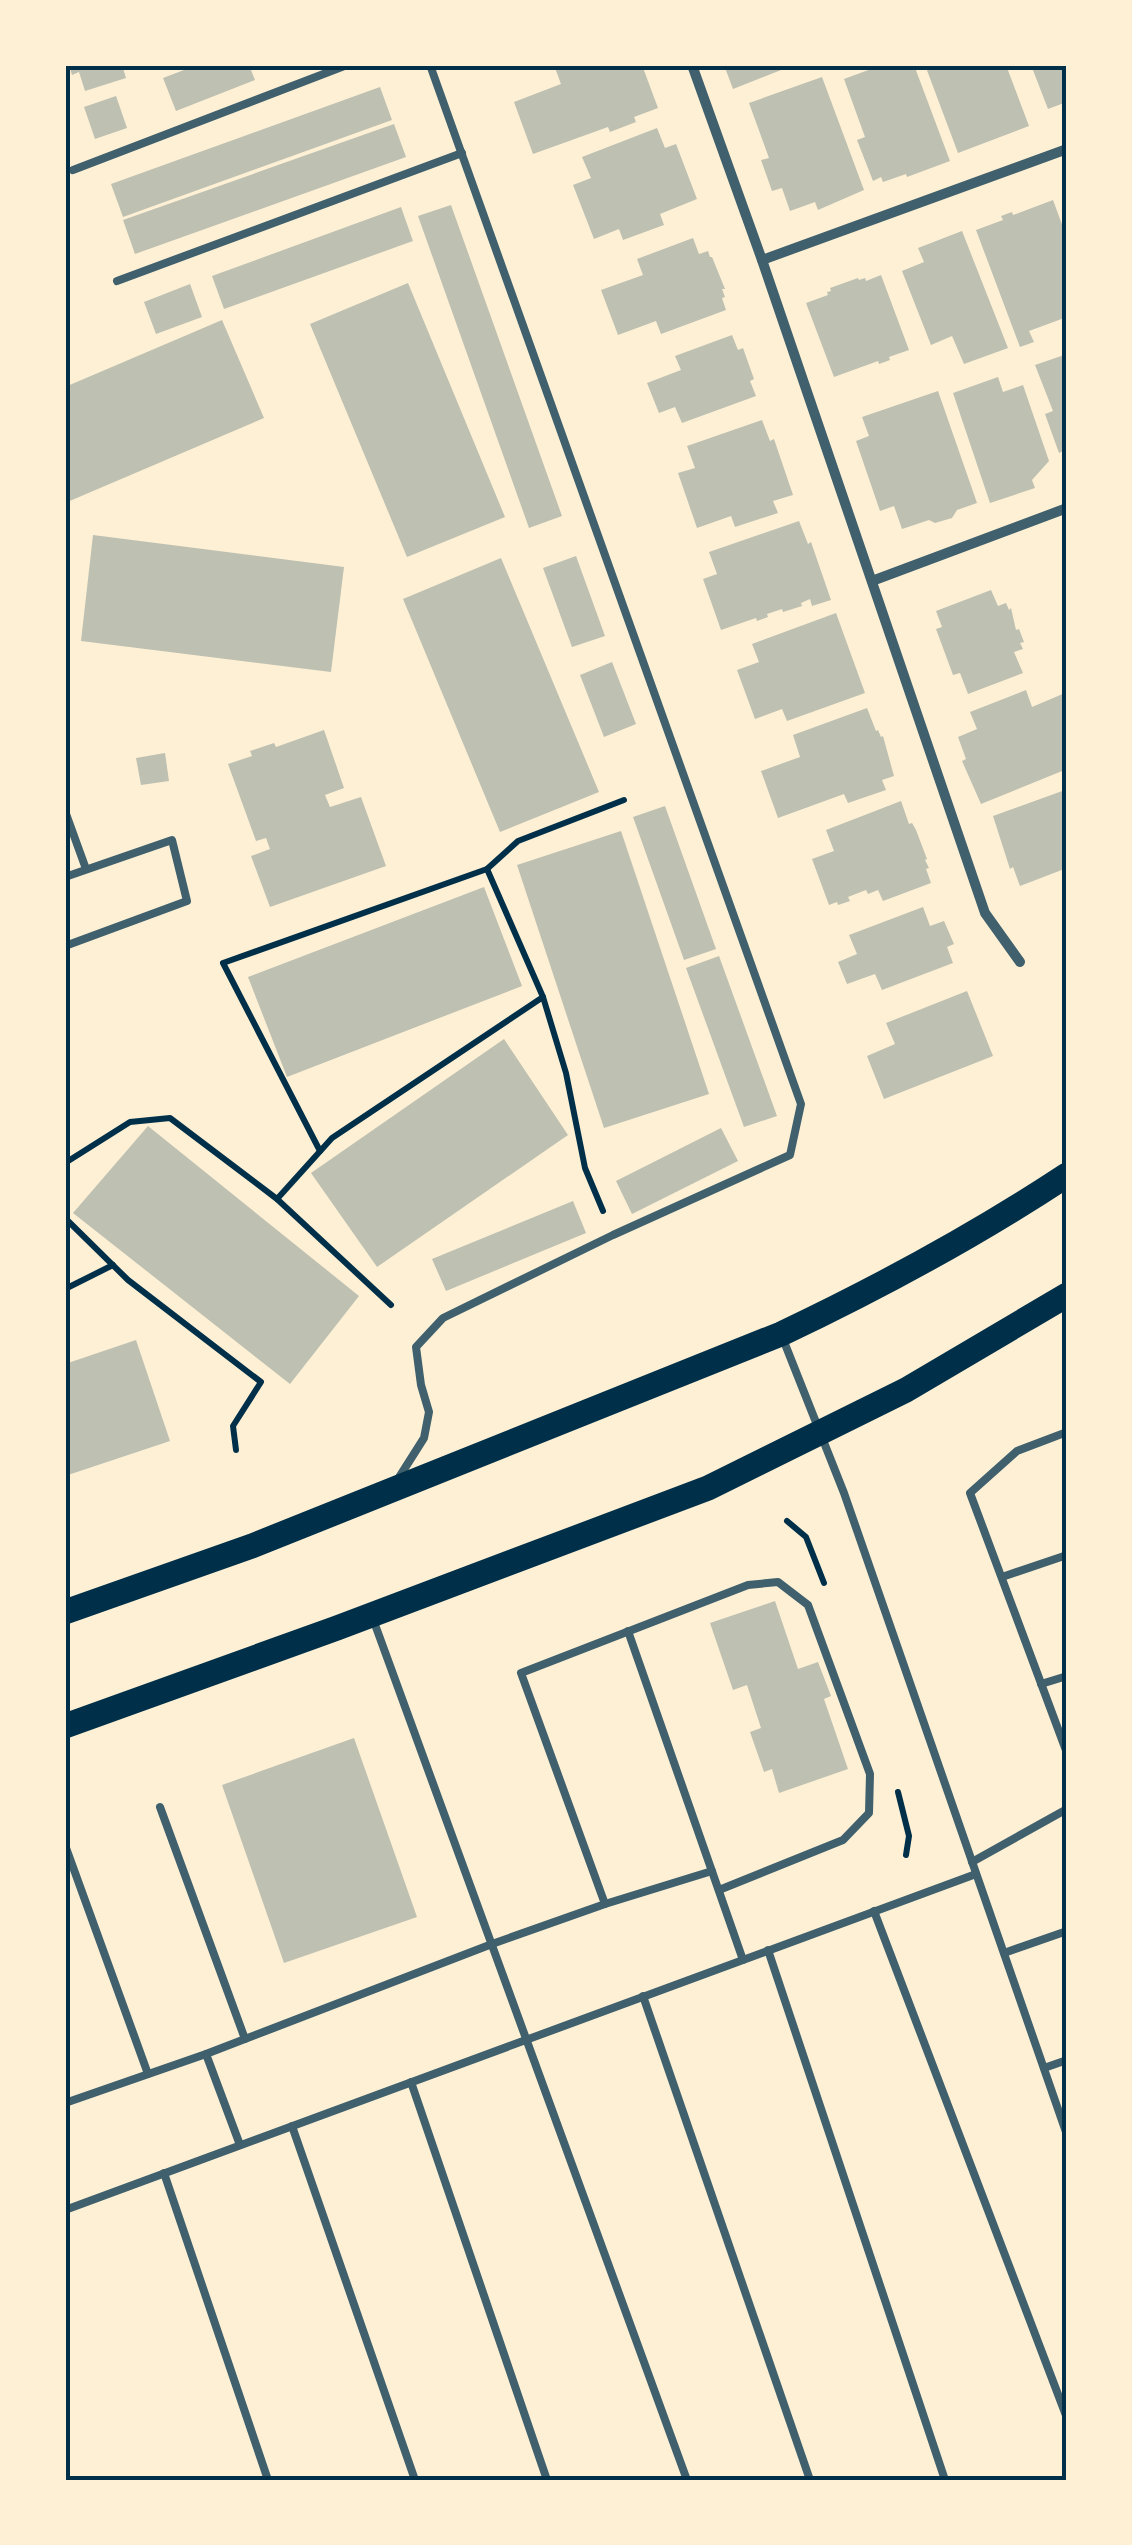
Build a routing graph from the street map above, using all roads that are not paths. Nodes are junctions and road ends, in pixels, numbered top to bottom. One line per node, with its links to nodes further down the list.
1 (346, 65): 6 (lane)
2 (430, 65): 5 (lane)
3 (692, 65): 7 (street)
4 (1067, 149): 7 (street)
5 (462, 153): 8 (lane); 21 (lane)
6 (73, 170)
7 (762, 260): 10 (street)
8 (117, 281)
9 (1067, 508): 10 (street)
10 (872, 582): 15 (street)
11 (65, 811): 12 (lane)
12 (86, 869): 13 (lane); 14 (lane)
13 (65, 877)
14 (65, 946)
15 (1020, 962)
16 (1067, 1174): 18 (main road)
17 (1067, 1295): 20 (main road)
18 (781, 1334): 20 (lane); 21 (main road)
19 (1067, 1432): 23 (lane)
20 (820, 1433): 25 (main road); 34 (lane)
21 (393, 1488): 24 (main road)
22 (1067, 1555): 23 (lane)
23 (1002, 1577): 28 (lane)
24 (65, 1612)
25 (371, 1615): 29 (main road); 41 (lane)
26 (628, 1631): 35 (lane); 37 (lane); 38 (lane)
27 (1067, 1676): 28 (lane)
28 (1041, 1684): 30 (lane)
29 (65, 1726)
30 (1067, 1753)
31 (160, 1807): 46 (lane)
32 (1067, 1808): 34 (lane)
33 (65, 1845): 51 (lane)
34 (972, 1862): 36 (lane)
35 (712, 1871): 37 (lane); 38 (lane)
36 (976, 1874): 39 (lane); 43 (lane)
37 (719, 1890): 44 (lane)
38 (605, 1904): 41 (lane)
39 (874, 1912): 42 (lane); 59 (lane)
40 (1067, 1931): 43 (lane)
41 (492, 1944): 46 (lane); 47 (lane)
42 (768, 1950): 44 (lane); 65 (lane)
43 (1004, 1954): 50 (lane)
44 (743, 1960): 45 (lane)
45 (643, 1996): 47 (lane); 64 (lane)
46 (245, 2038): 48 (lane)
47 (527, 2039): 52 (lane); 63 (lane)
48 (206, 2054): 51 (lane); 56 (lane)
49 (1067, 2060): 50 (lane)
50 (1044, 2068): 55 (lane)
51 (148, 2074): 53 (lane)
52 (411, 2082): 54 (lane); 62 (lane)
53 (65, 2103)
54 (292, 2126): 56 (lane); 61 (lane)
55 (1067, 2135)
56 (240, 2146): 57 (lane)
57 (164, 2173): 58 (lane); 60 (lane)
58 (65, 2210)
59 (1067, 2418)
60 (268, 2480)
61 (415, 2480)
62 (547, 2480)
63 (686, 2480)
64 (810, 2480)
65 (945, 2480)

